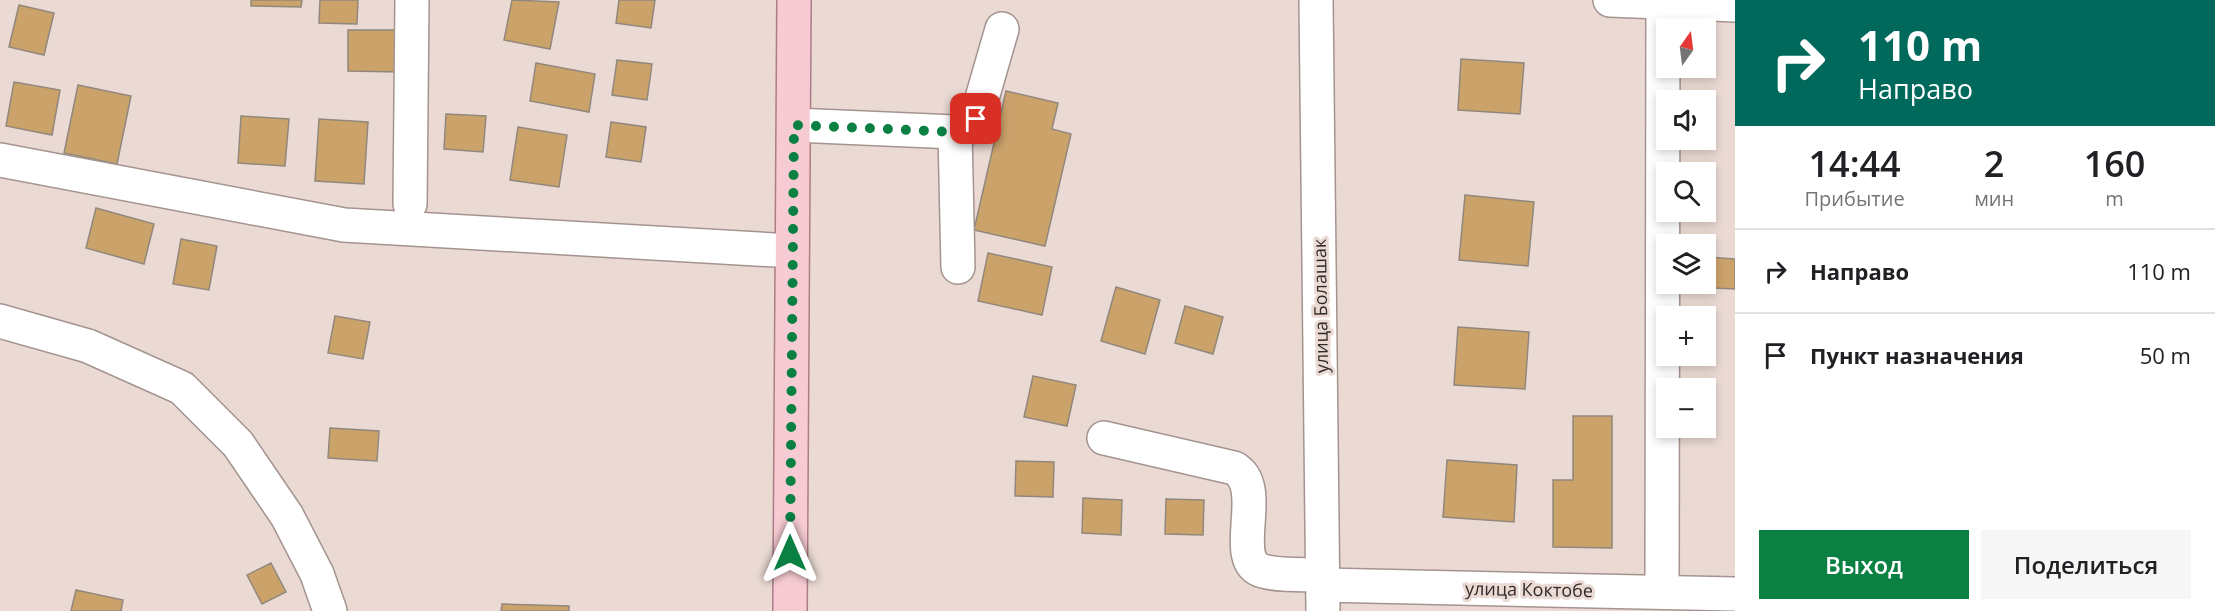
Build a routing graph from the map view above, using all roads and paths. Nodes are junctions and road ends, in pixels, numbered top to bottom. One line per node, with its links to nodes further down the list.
1 (412, 0): 11 (street)
2 (794, 0): 8 (main road)
3 (1316, 0): 16 (street, улица Болашак)
4 (1610, 0): 5 (street)
5 (1663, 3): 6 (street); 17 (street)
6 (1735, 5)
7 (1002, 29): 9 (street)
8 (794, 125): 9 (street); 12 (main road)
9 (955, 132): 13 (street)
10 (0, 160): 12 (street)
11 (410, 204)
12 (792, 251): 20 (main road)
13 (958, 267)
14 (0, 321): 19 (street)
15 (1104, 438): 16 (street, улица Коктобе)
16 (1323, 590): 17 (street, улица Коктобе)
17 (1662, 592): 18 (street, улица Коктобе)
18 (1735, 594)
19 (330, 611)
20 (790, 611)

